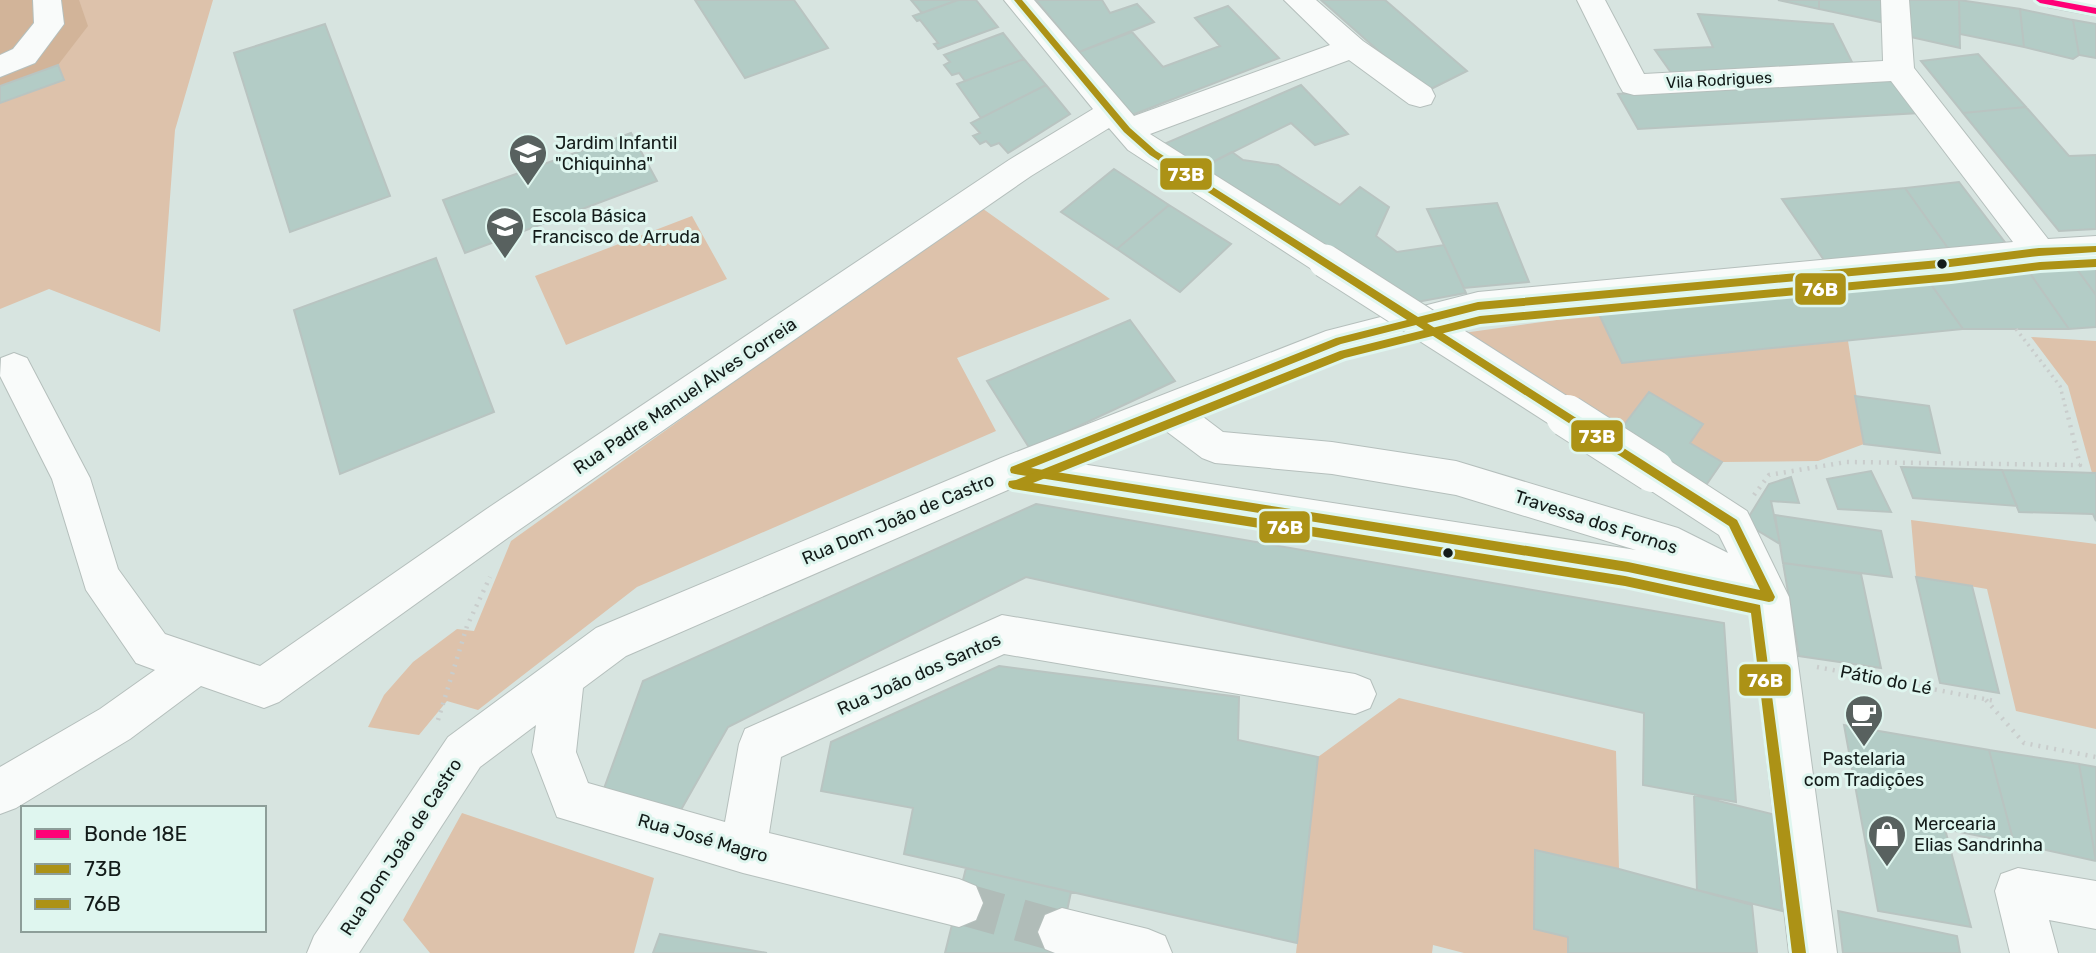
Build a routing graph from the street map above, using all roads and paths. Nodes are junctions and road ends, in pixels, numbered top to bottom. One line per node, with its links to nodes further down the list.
1 (47, 0): 9 (street)
2 (1018, 0): 12 (street)
3 (1298, 0): 8 (street)
4 (1591, 0): 10 (street, Vila Rodrigues)
5 (1895, 0): 10 (street)
6 (2058, 0): 7 (street)
7 (2096, 7)
8 (1352, 47): 11 (street); 12 (street, Rua Padre Manuel Alves Correia)
9 (0, 67)
10 (1899, 70): 14 (street)
11 (1420, 96)
12 (1119, 121): 19 (street, Rua Padre Manuel Alves Correia); 20 (street, bridge)
13 (2096, 249): 14 (street, Rua Dom João de Castro)
14 (2039, 252): 17 (street, Rua Dom João de Castro)
15 (2016, 329): 20 (path)
16 (14, 368): 23 (street)
17 (1167, 410): 18 (street, Rua Dom João de Castro); 21 (street, Travessa dos Fornos)
18 (1015, 470): 21 (street, Travessa dos Fornos); 24 (street, Rua Dom João de Castro)
19 (502, 520): 23 (street, Rua Padre Manuel Alves Correia); 28 (path)
20 (1733, 523): 21 (street)
21 (1769, 597): 22 (street)
22 (1777, 659): 26 (path, Pátio do Lé); 37 (street)
23 (196, 664): 30 (street)
24 (563, 677): 28 (street, Rua Dom João de Castro); 31 (street, Rua José Magro)
25 (1355, 694): 31 (street, Rua João dos Santos)
26 (1985, 699): 27 (path, Pátio do Lé); 29 (path)
27 (1995, 701)
28 (479, 739): 35 (street, Rua Dom João de Castro)
29 (2096, 757)
30 (0, 792)
31 (743, 850): 32 (street, Rua José Magro)
32 (958, 903)
33 (2096, 905): 38 (street)
34 (1062, 932): 36 (street)
35 (331, 953)
36 (1148, 953)
37 (1813, 953)
38 (2034, 953)

